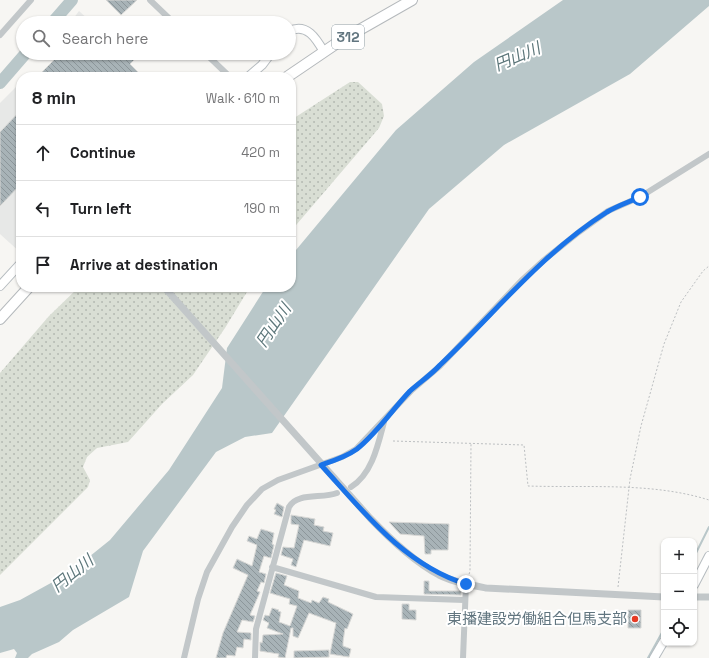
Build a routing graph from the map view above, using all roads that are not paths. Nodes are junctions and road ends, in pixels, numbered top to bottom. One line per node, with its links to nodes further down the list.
1 (31, 0): 4 (street)
2 (150, 0): 5 (street)
3 (412, 0): 9 (highway, 312)
4 (17, 16)
5 (167, 16)
6 (16, 17): 8 (street)
7 (296, 29): 9 (main road)
8 (0, 36)
9 (324, 52): 14 (highway, 312)
10 (212, 60): 12 (street)
11 (266, 60): 13 (main road)
12 (225, 72)
13 (254, 72)
14 (294, 72)
15 (709, 154): 21 (street)
16 (16, 268): 17 (main road)
17 (0, 286)
18 (24, 292): 20 (highway)
19 (168, 292): 22 (street)
20 (0, 319)
21 (384, 421): 22 (street); 23 (street)
22 (318, 462): 28 (street); 34 (street)
23 (351, 487)
24 (337, 493): 26 (street)
25 (709, 556): 27 (main road)
26 (272, 567): 32 (street); 35 (street)
27 (697, 579)
28 (466, 584): 29 (street); 32 (street)
29 (661, 597)
30 (697, 597): 31 (street)
31 (709, 597)
32 (464, 600): 36 (street)
33 (661, 646): 37 (main road)
34 (184, 658)
35 (255, 658)
36 (463, 658)
37 (654, 658)

